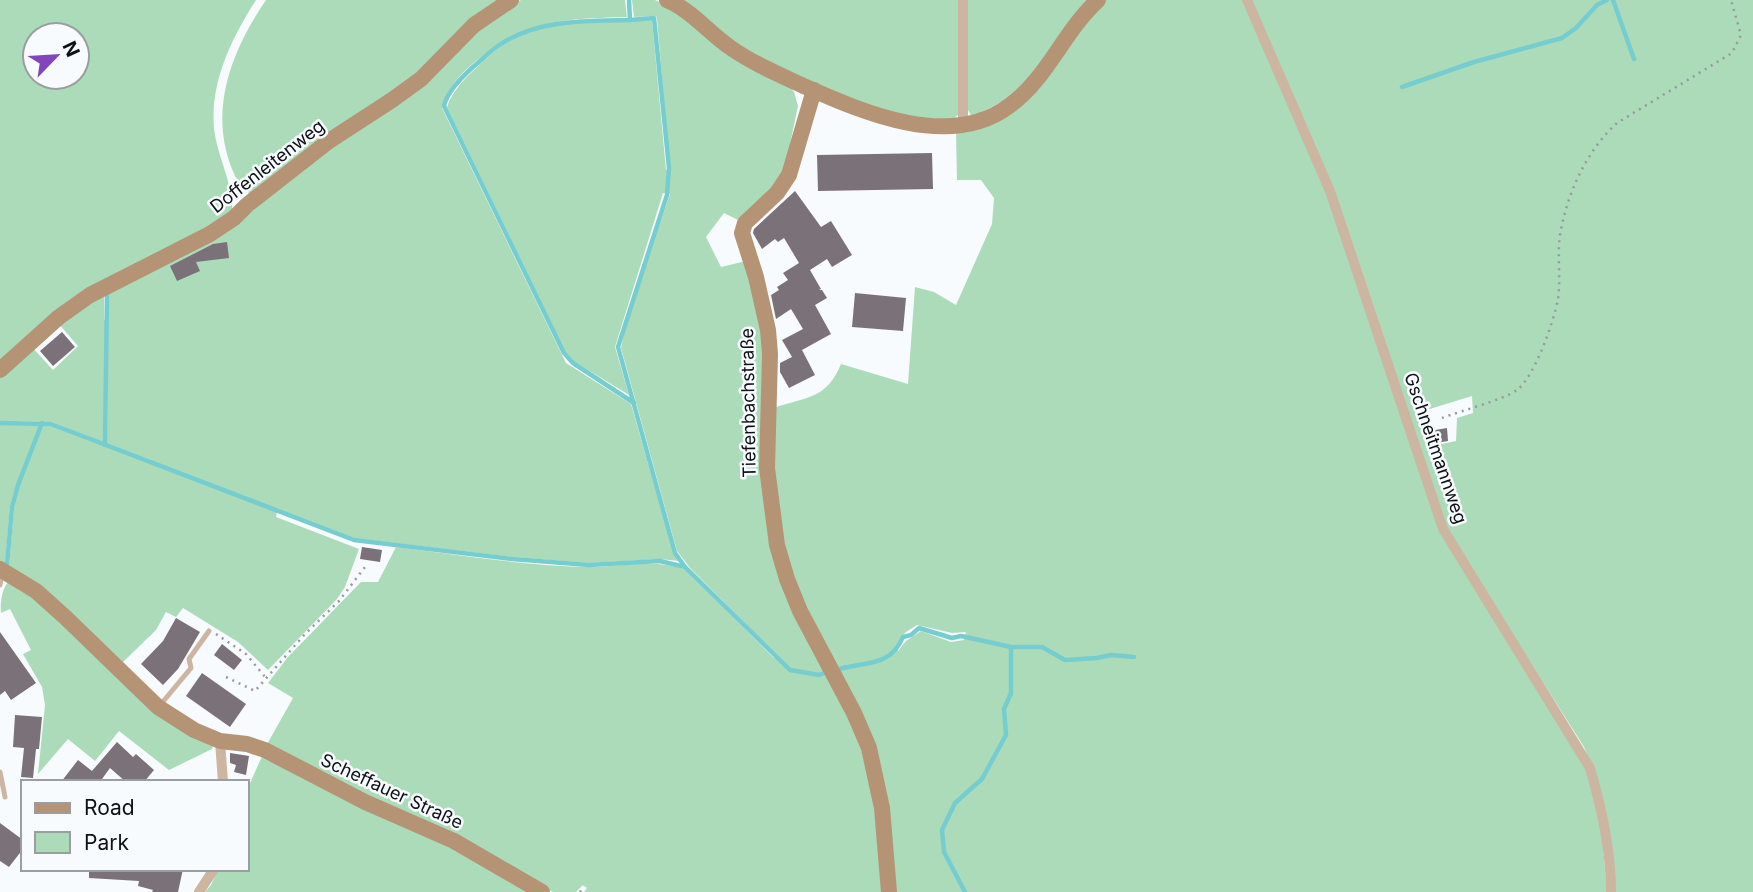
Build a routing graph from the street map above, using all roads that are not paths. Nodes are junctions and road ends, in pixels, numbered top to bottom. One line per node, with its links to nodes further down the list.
1 (512, 0): 8 (street, Doffenleitenweg)
2 (667, 0): 6 (street)
3 (963, 0): 7 (street)
4 (1098, 0): 7 (street)
5 (1247, 0): 20 (street, Gschneitmannweg)
6 (814, 90): 7 (street); 19 (street, Tiefenbachstraße)
7 (963, 125)
8 (0, 370)
9 (1, 575): 11 (street, Scheffauer Straße)
10 (209, 631): 11 (lane)
11 (159, 707): 12 (street, Scheffauer Straße)
12 (220, 741): 14 (street); 18 (street, Scheffauer Straße)
13 (0, 772): 15 (lane)
14 (223, 780)
15 (5, 797)
16 (213, 871): 17 (street)
17 (199, 892)
18 (542, 892)
19 (889, 892)
20 (1611, 892)

